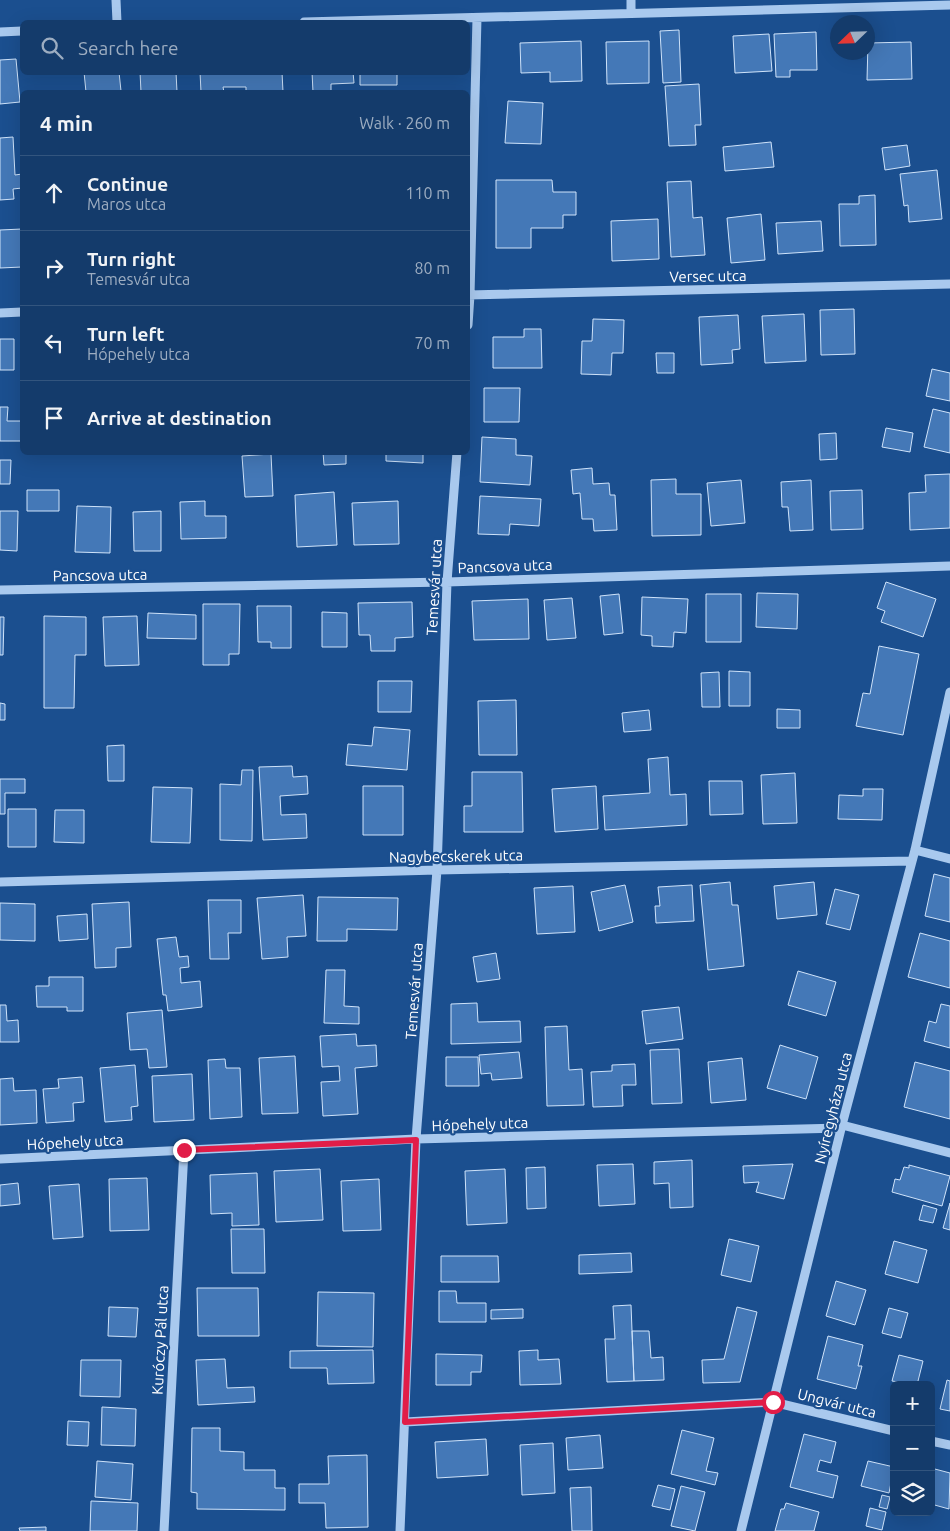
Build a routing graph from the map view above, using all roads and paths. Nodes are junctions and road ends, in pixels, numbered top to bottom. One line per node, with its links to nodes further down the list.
1 (116, 0): 6 (street)
2 (631, 0): 4 (street)
3 (950, 5): 4 (street)
4 (631, 13): 5 (street)
5 (477, 18): 7 (street); 10 (street)
6 (117, 20)
7 (390, 20)
8 (20, 31): 9 (street)
9 (0, 32)
10 (470, 260)
11 (950, 284): 12 (street, Versec utca)
12 (470, 295)
13 (20, 312): 14 (street)
14 (0, 313)
15 (457, 455): 17 (street, Temesvár utca)
16 (950, 566): 17 (street, Pancsova utca)
17 (447, 582): 18 (street, Pancsova utca); 23 (street, Temesvár utca)
18 (0, 590)
19 (950, 692): 20 (street, Nyíregyháza utca)
20 (915, 850): 21 (street); 22 (street, Nyíregyháza utca)
21 (950, 859)
22 (912, 862): 23 (street, Nagybecskerek utca); 25 (street, Nyíregyháza utca)
23 (437, 870): 24 (street, Nagybecskerek utca); 26 (street, Temesvár utca)
24 (0, 882)
25 (842, 1127): 26 (street, Hópehely utca); 28 (street, Hópehely utca); 30 (street, Nyíregyháza utca)
26 (416, 1140): 27 (street, Hópehely utca); 31 (street, Temesvár utca)
27 (184, 1150): 29 (street, Hópehely utca); 35 (street, Kuróczy Pál utca)
28 (950, 1153)
29 (0, 1159)
30 (773, 1402): 31 (street, Ungvár utca); 32 (street, Ungvár utca); 37 (street, Nyíregyháza utca)
31 (405, 1422): 36 (street, Temesvár utca)
32 (890, 1430)
33 (935, 1441): 34 (street)
34 (950, 1445)
35 (164, 1531)
36 (400, 1531)
37 (742, 1531)

